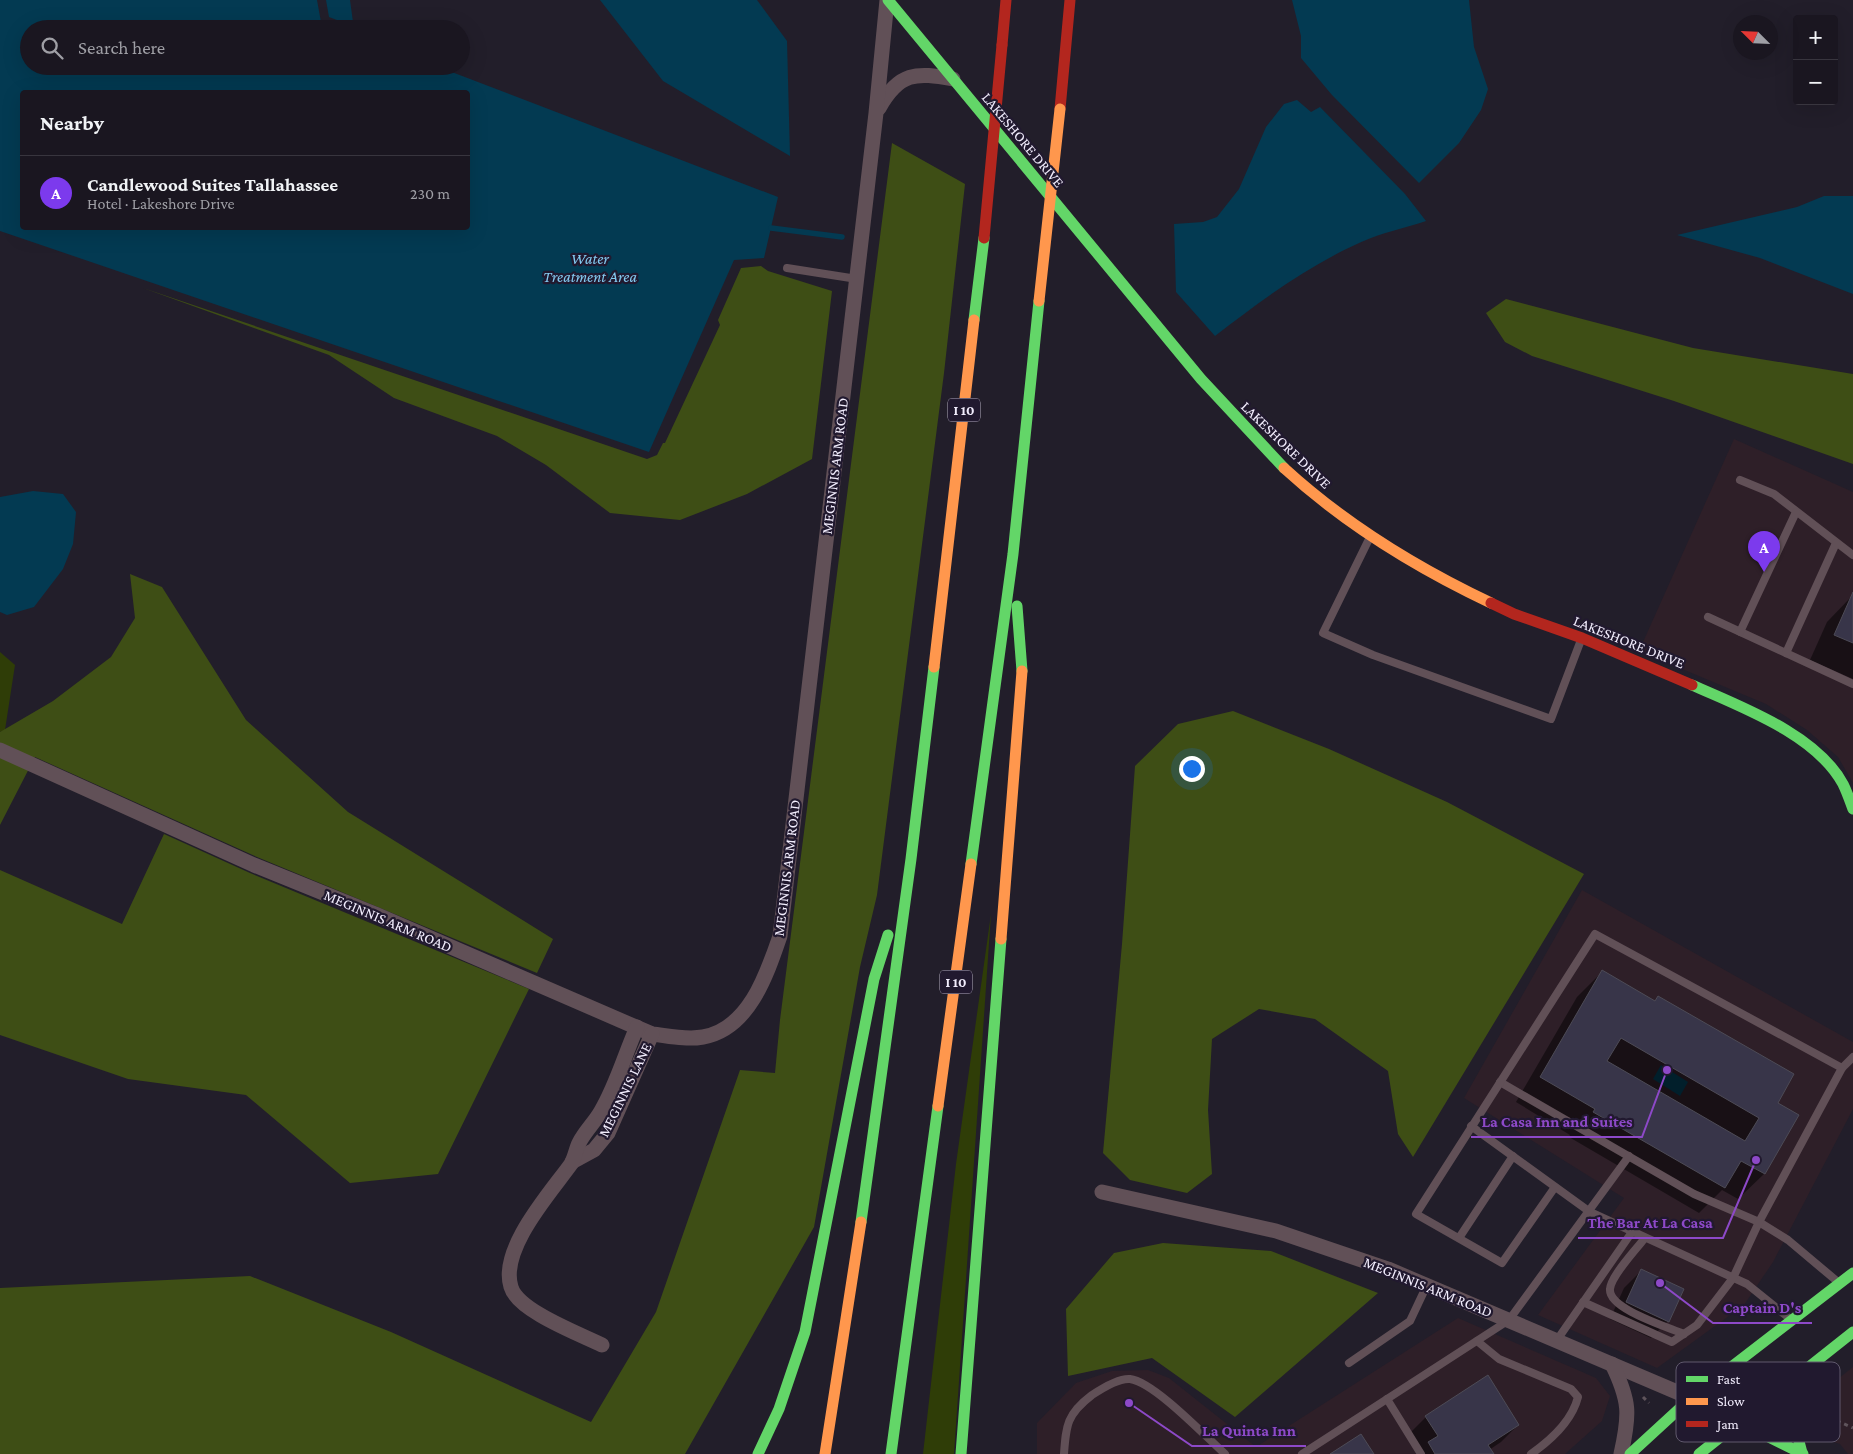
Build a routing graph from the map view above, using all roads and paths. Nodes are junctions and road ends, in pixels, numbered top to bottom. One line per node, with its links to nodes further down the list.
1 (887, 0): 4 (main road, LAKESHORE DRIVE); 5 (street, MEGINNIS ARM ROAD)
2 (1006, 0): 21 (main road, I 10, bridge)
3 (1070, 0): 12 (main road, I 10, bridge)
4 (953, 79): 5 (street); 10 (main road, LAKESHORE DRIVE)
5 (876, 113): 7 (street, MEGINNIS ARM ROAD)
6 (787, 268): 7 (lane)
7 (857, 278): 23 (street, MEGINNIS ARM ROAD)
8 (1740, 480): 9 (lane)
9 (1796, 512): 11 (lane); 15 (lane)
10 (1371, 535): 16 (main road, LAKESHORE DRIVE); 16 (lane)
11 (1836, 543): 13 (lane); 17 (lane)
12 (1013, 554): 66 (main road, I 10); 67 (main road)
13 (1853, 555)
14 (1708, 617): 15 (lane)
15 (1740, 632): 17 (lane)
16 (1582, 638): 20 (main road, LAKESHORE DRIVE)
17 (1786, 653): 18 (lane)
18 (1853, 684)
19 (0, 750): 22 (street, MEGINNIS ARM ROAD)
20 (1853, 809)
21 (911, 860): 64 (main road); 65 (main road, I 10)
22 (637, 1027): 23 (street, MEGINNIS ARM ROAD); 30 (street, MEGINNIS LANE)
23 (652, 1034): 30 (street, MEGINNIS LANE)
24 (1853, 1056): 25 (lane)
25 (1842, 1068): 26 (lane); 34 (lane)
26 (1500, 1082): 27 (lane); 29 (lane)
27 (1471, 1126): 28 (lane); 36 (lane)
28 (1513, 1156): 31 (lane); 36 (lane)
29 (1629, 1156): 33 (lane); 34 (lane)
30 (572, 1162): 49 (street, MEGINNIS LANE)
31 (1555, 1186): 33 (lane); 36 (lane)
32 (1102, 1192): 41 (street, MEGINNIS ARM ROAD)
33 (1590, 1212): 35 (lane); 43 (lane)
34 (1759, 1222): 39 (lane); 40 (lane)
35 (1632, 1232): 37 (lane); 42 (lane)
36 (1459, 1238)
37 (1645, 1238): 39 (lane); 46 (lane)
38 (1853, 1273): 40 (main road)
39 (1733, 1278): 44 (lane); 46 (lane)
40 (1839, 1283): 44 (main road)
41 (1427, 1285): 43 (street, MEGINNIS ARM ROAD); 52 (lane)
42 (1583, 1302): 46 (lane); 47 (lane)
43 (1509, 1320): 47 (street, MEGINNIS ARM ROAD); 48 (lane)
44 (1792, 1320): 50 (main road)
45 (1853, 1332): 51 (main road)
46 (1684, 1334)
47 (1557, 1340): 53 (street, MEGINNIS ARM ROAD)
48 (1477, 1341): 56 (lane); 72 (lane)
49 (602, 1345)
50 (1738, 1362)
51 (1815, 1362)
52 (1349, 1363)
53 (1612, 1364): 54 (street, MEGINNIS ARM ROAD); 73 (street)
54 (1676, 1392)
55 (1643, 1397): 57 (path)
56 (1387, 1399): 70 (lane); 71 (lane)
57 (1649, 1403)
58 (1676, 1412): 74 (main road)
59 (1840, 1422): 60 (path)
60 (1853, 1428)
61 (1715, 1442): 75 (main road)
62 (1780, 1442): 76 (main road, MEGINNIS ARM ROAD)
63 (1798, 1442): 76 (main road)
64 (758, 1454)
65 (825, 1454)
66 (891, 1454)
67 (962, 1454)
68 (1064, 1454): 69 (lane)
69 (1225, 1454)
70 (1302, 1454)
71 (1421, 1454)
72 (1531, 1454)
73 (1620, 1454)
74 (1630, 1454)
75 (1700, 1454)
76 (1803, 1454)

